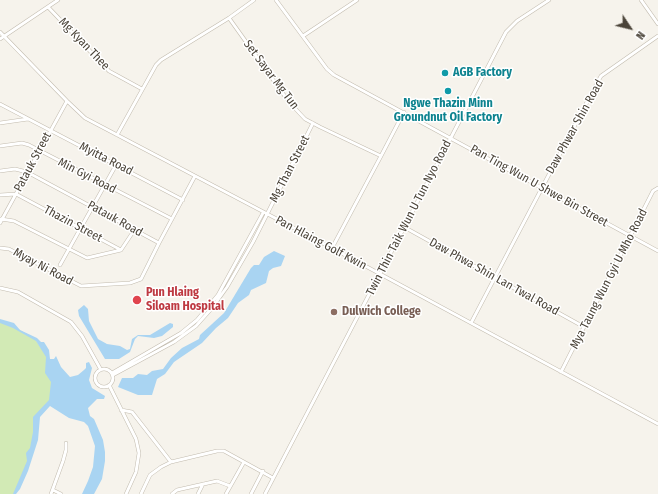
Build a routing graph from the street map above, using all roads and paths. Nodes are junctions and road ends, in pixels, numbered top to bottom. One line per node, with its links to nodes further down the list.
1 (58, 0): 7 (street)
2 (254, 0): 8 (street)
3 (276, 0): 12 (street, Pan Ting Wun U Shwe Bin Street)
4 (357, 0): 12 (street)
5 (549, 0): 24 (street, Twin Thin Taik Wun U Tun Nyo Road)
6 (641, 0): 9 (street)
7 (48, 7): 11 (street); 15 (street, Mg Kyan Thee)
8 (229, 18): 15 (street); 21 (street, Set Sayar Mg Tun)
9 (658, 24)
10 (0, 32): 11 (street, Pan Hlaing Golf Kwin)
11 (3, 35): 14 (street); 16 (street, Pan Hlaing Golf Kwin)
12 (303, 36): 18 (street, Pan Ting Wun U Shwe Bin Street)
13 (658, 36): 33 (street, Daw Phwar Shin Road)
14 (0, 39)
15 (142, 89): 23 (street)
16 (66, 101): 22 (street, Patauk Street); 23 (street, Pan Hlaing Golf Kwin)
17 (0, 104): 19 (street, Myitta Road)
18 (404, 112): 24 (street, Pan Ting Wun U Shwe Bin Street); 27 (street)
19 (28, 119): 20 (street); 22 (street, Myitta Road)
20 (0, 123)
21 (313, 123): 27 (street, Set Sayar Mg Tun); 40 (street, Mg Than Street)
22 (50, 130): 26 (street, Patauk Street); 28 (street, Myitta Road)
23 (117, 135): 31 (street, Pan Hlaing Golf Kwin)
24 (451, 137): 33 (street, Pan Ting Wun U Shwe Bin Street); 45 (street, Twin Thin Taik Wun U Tun Nyo Road)
25 (0, 146): 26 (street, Min Gyi Road)
26 (39, 150): 30 (street, Patauk Street); 32 (street, Min Gyi Road)
27 (381, 156): 50 (street)
28 (116, 165): 32 (street); 37 (street, Myitta Road)
29 (0, 171): 30 (street, Patauk Road)
30 (27, 172): 35 (street, Patauk Street); 38 (street, Patauk Road)
31 (195, 176): 37 (street); 39 (street, Pan Hlaing Golf Kwin)
32 (104, 184): 38 (street); 42 (street, Min Gyi Road)
33 (542, 188): 47 (street, Pan Ting Wun U Shwe Bin Street); 56 (street, Daw Phwar Shin Road)
34 (658, 188): 47 (street, Mya Taung Wun Gyi U Mho Road)
35 (16, 194): 36 (street); 41 (street, Patauk Street); 44 (street, Thazin Street)
36 (0, 195)
37 (183, 200): 42 (street)
38 (92, 206): 44 (street); 46 (street, Patauk Road)
39 (263, 213): 40 (street, Pan Hlaing Golf Kwin); 62 (street)
40 (267, 215): 50 (street, Pan Hlaing Golf Kwin); 62 (street, Mg Than Street)
41 (1, 219): 43 (street, Patauk Street); 51 (street)
42 (172, 219): 48 (street)
43 (0, 223)
44 (80, 227): 51 (street); 52 (street, Thazin Street)
45 (404, 227): 55 (street, Twin Thin Taik Wun U Tun Nyo Road); 56 (street, Daw Phwa Shin Lan Twal Road)
46 (134, 229): 48 (street, Patauk Road); 52 (street)
47 (631, 237): 53 (street, Pan Ting Wun U Shwe Bin Street); 59 (street, Mya Taung Wun Gyi U Mho Road)
48 (159, 243): 49 (street, Myay Ni Road)
49 (0, 248)
50 (332, 248): 55 (street, Pan Hlaing Golf Kwin)
51 (69, 249): 52 (street); 54 (street)
52 (122, 250)
53 (658, 251)
54 (60, 266)
55 (380, 275): 58 (street, Pan Hlaing Golf Kwin); 70 (street, Twin Thin Taik Wun U Tun Nyo Road)
56 (495, 277): 58 (street, Daw Phwar Shin Road); 59 (street, Daw Phwa Shin Lan Twal Road)
57 (0, 288): 60 (street)
58 (471, 323): 61 (street, Pan Hlaing Golf Kwin)
59 (584, 327): 61 (street, Mya Taung Wun Gyi U Mho Road)
60 (101, 370): 62 (street); 63 (street)
61 (561, 372): 65 (street, Pan Hlaing Golf Kwin)
62 (113, 374): 63 (street)
63 (109, 385): 64 (street)
64 (121, 410): 67 (street); 76 (street)
65 (658, 424)
66 (66, 442): 73 (street)
67 (171, 462): 68 (street); 77 (street)
68 (244, 462): 69 (street); 72 (street)
69 (262, 472): 70 (street); 81 (street)
70 (274, 478): 82 (street, Twin Thin Taik Wun U Tun Nyo Road)
71 (203, 484): 72 (street); 78 (street); 79 (street)
72 (230, 486): 80 (street)
73 (53, 490): 74 (street); 75 (street)
74 (51, 494)
75 (61, 494)
76 (126, 494)
77 (141, 494)
78 (172, 494)
79 (198, 494)
80 (226, 494)
81 (251, 494)
82 (265, 494)

